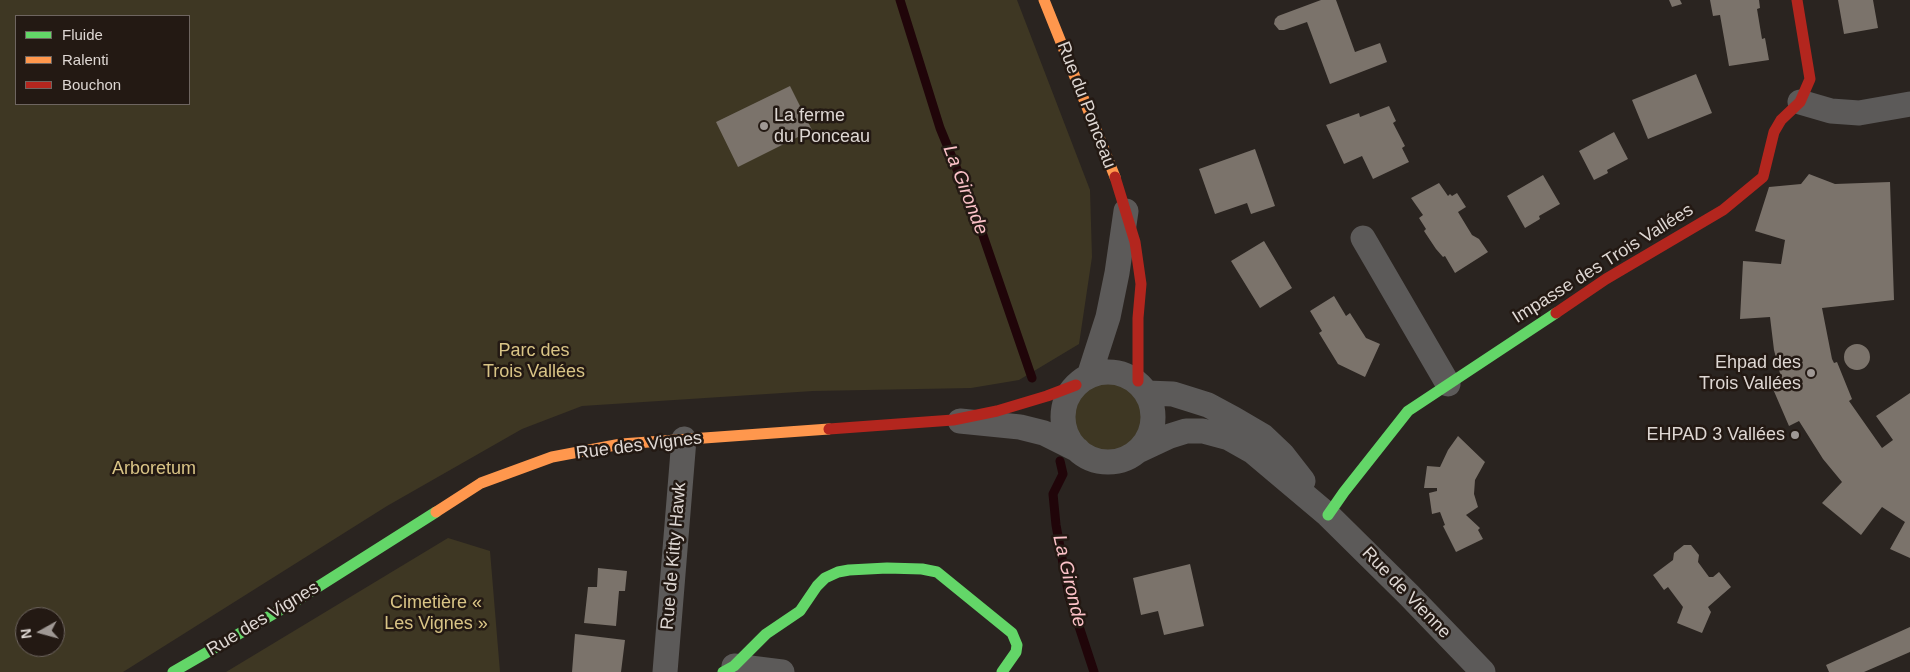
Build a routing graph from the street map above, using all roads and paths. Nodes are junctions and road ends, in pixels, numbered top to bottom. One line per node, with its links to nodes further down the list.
1 (1044, 0): 5 (street, Rue du Ponceau)
2 (1797, 0): 3 (street, Impasse des Trois Vallées)
3 (1800, 102): 4 (street); 8 (street, Impasse des Trois Vallées)
4 (1910, 104)
5 (1126, 211): 7 (street, Rue du Ponceau); 9 (street, Rue du Ponceau)
6 (1363, 238): 8 (street)
7 (1082, 380): 9 (street); 10 (street, Rue des Vignes); 12 (street)
8 (1448, 384): 14 (street, Impasse des Trois Vallées)
9 (1142, 387): 13 (street); 14 (street, Rue de Vienne)
10 (953, 420): 11 (street, Rue des Vignes); 12 (street, Rue des Vignes)
11 (684, 439): 16 (street, Rue des Vignes); 17 (street, Rue de Kitty Hawk)
12 (1078, 450): 13 (street)
13 (1138, 451): 14 (street, Rue de Vienne)
14 (1328, 516): 20 (street, Rue de Vienne)
15 (728, 669): 18 (street); 19 (street)
16 (173, 672)
17 (665, 672)
18 (782, 672)
19 (1002, 672)
20 (1483, 672)

